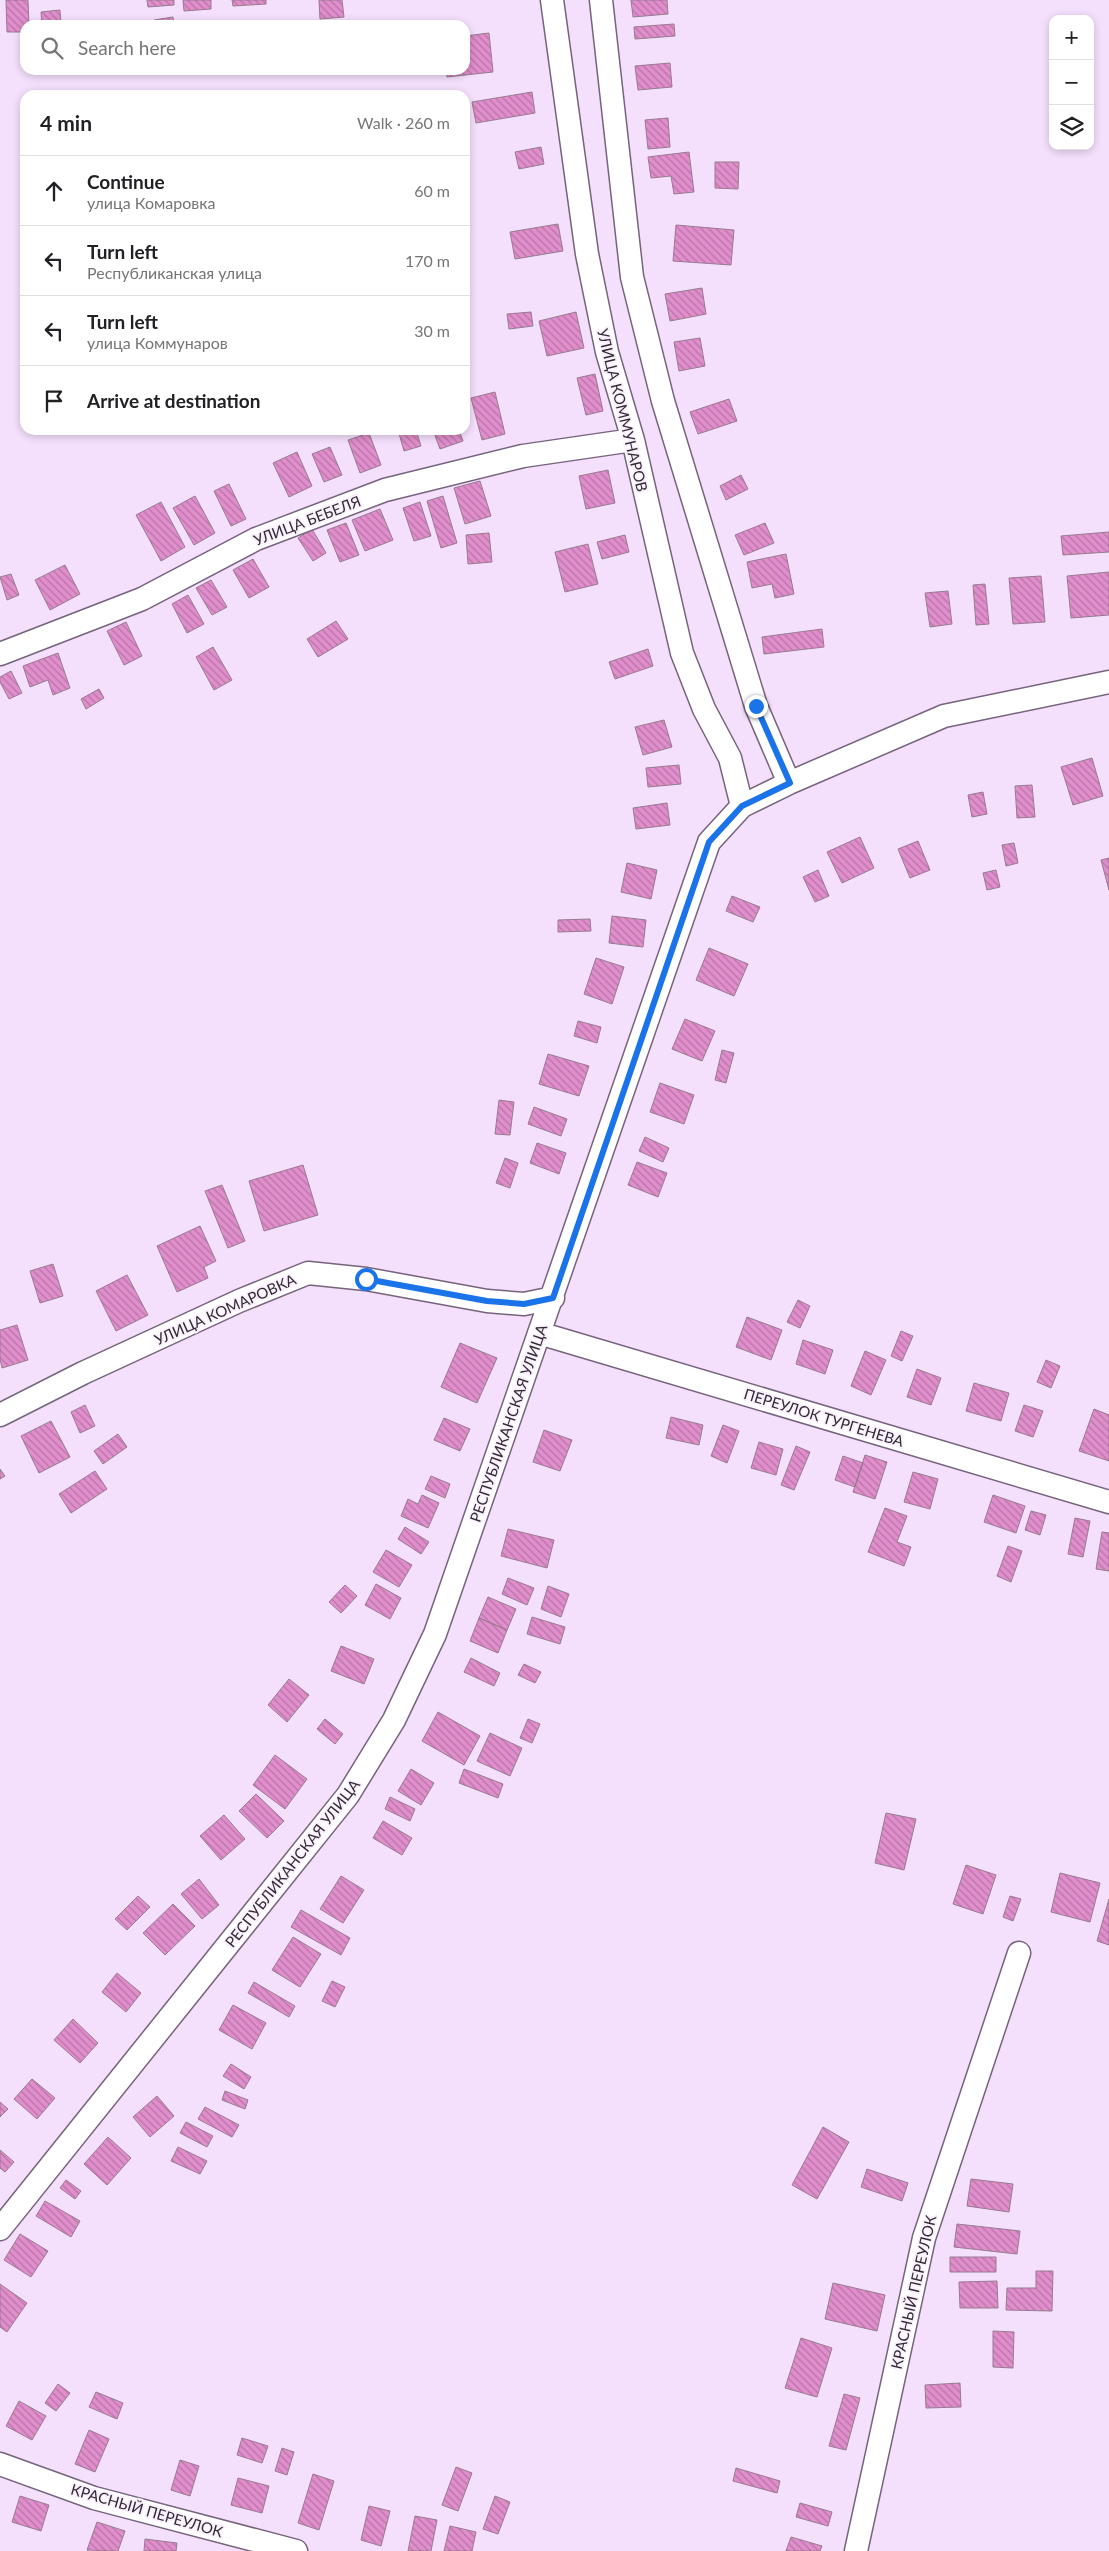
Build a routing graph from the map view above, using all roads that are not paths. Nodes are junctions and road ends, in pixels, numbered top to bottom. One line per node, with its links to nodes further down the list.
1 (552, 0): 3 (street, УЛИЦА КОММУНАРОВ)
2 (601, 0): 6 (street)
3 (633, 440): 4 (street, УЛИЦА БЕБЕЛЯ); 7 (street, УЛИЦА КОММУНАРОВ)
4 (0, 654)
5 (1109, 682): 6 (street, РЕСПУБЛИКАНСКАЯ УЛИЦА)
6 (790, 783): 7 (street, РЕСПУБЛИКАНСКАЯ УЛИЦА)
7 (742, 806): 8 (street, РЕСПУБЛИКАНСКАЯ УЛИЦА)
8 (553, 1298): 9 (street, РЕСПУБЛИКАНСКАЯ УЛИЦА); 10 (street, УЛИЦА КОМАРОВКА)
9 (539, 1333): 11 (street, ПЕРЕУЛОК ТУРГЕНЕВА); 13 (street, РЕСПУБЛИКАНСКАЯ УЛИЦА)
10 (0, 1415)
11 (1109, 1502)
12 (1019, 1953): 16 (street, КРАСНЫЙ ПЕРЕУЛОК)
13 (0, 2229)
14 (0, 2464): 15 (street, КРАСНЫЙ ПЕРЕУЛОК)
15 (296, 2551)
16 (856, 2551)

